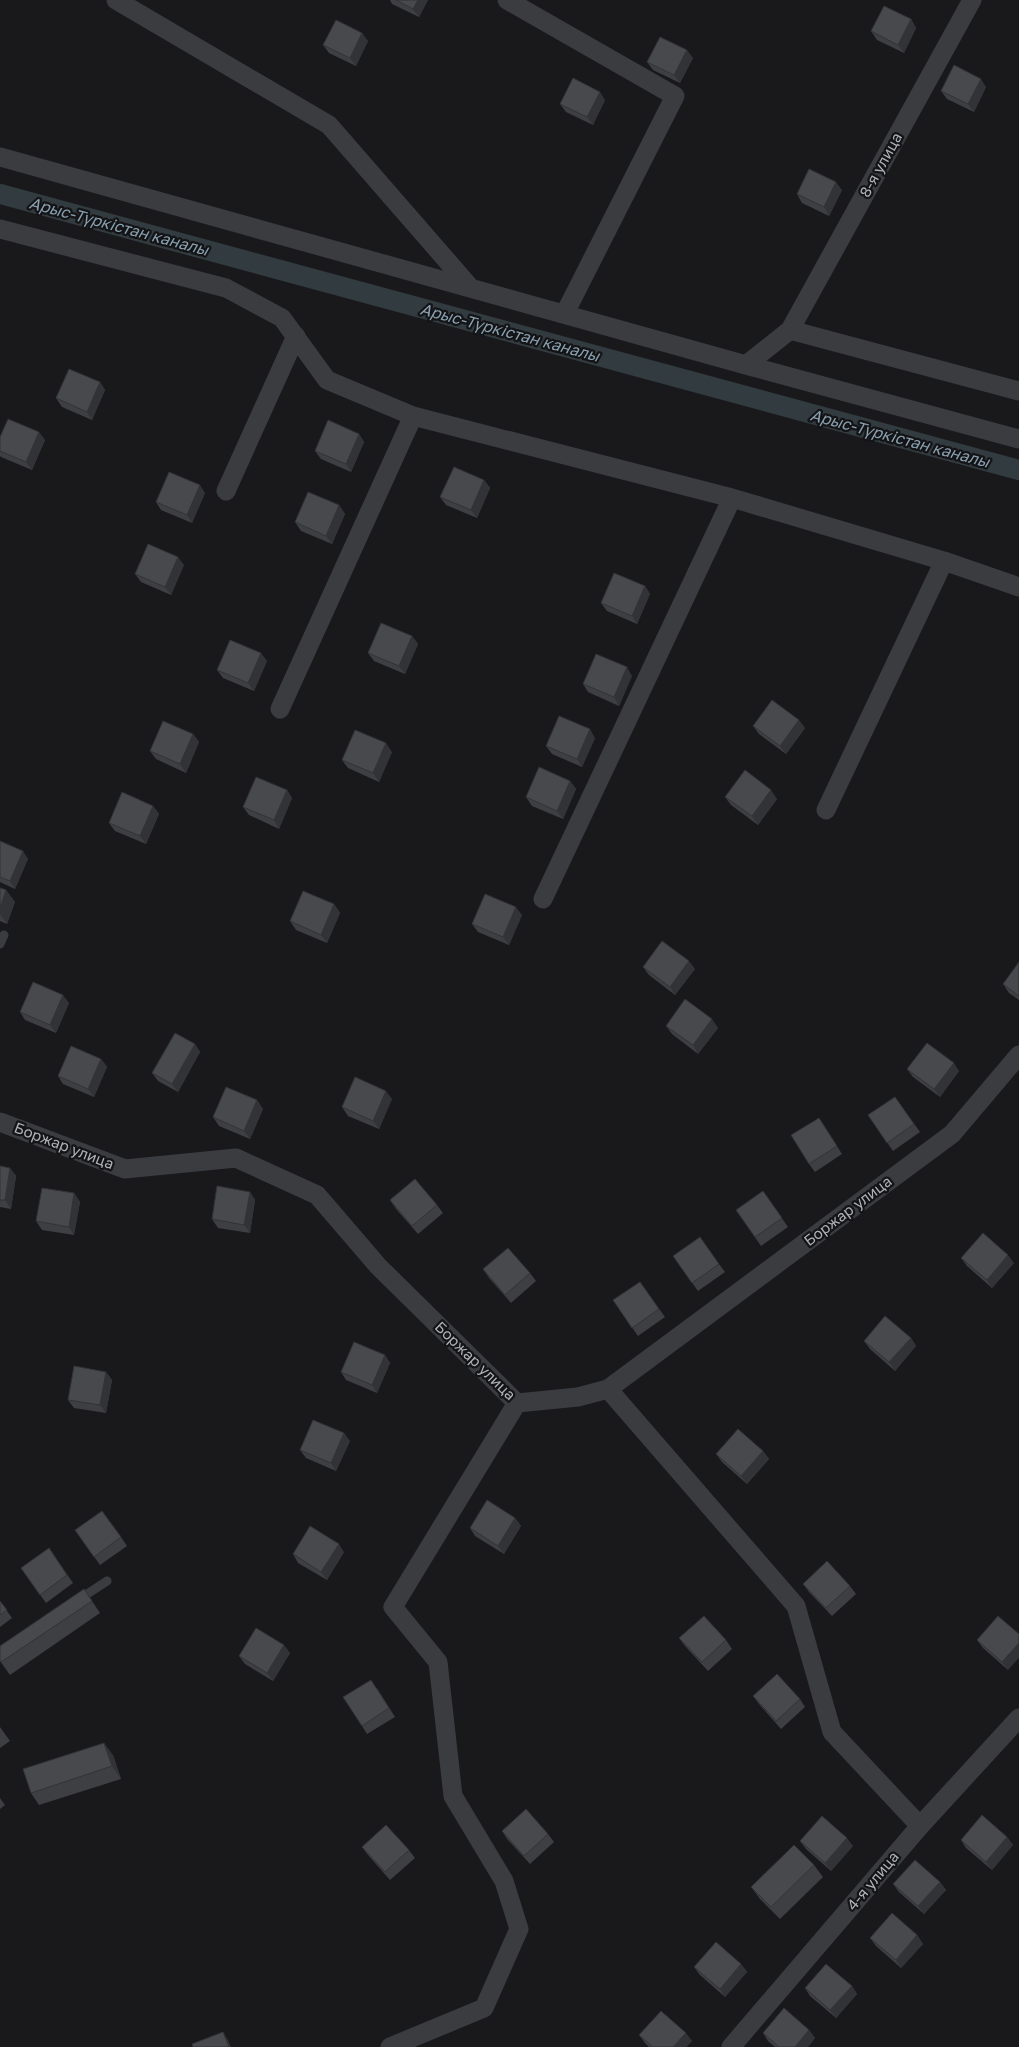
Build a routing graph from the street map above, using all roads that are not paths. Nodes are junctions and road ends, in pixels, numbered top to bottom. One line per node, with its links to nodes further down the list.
1 (116, 0): 6 (street)
2 (507, 0): 7 (street)
3 (972, 0): 8 (street, 8-я улица)
4 (0, 156): 6 (street)
5 (0, 229): 9 (street)
6 (469, 286): 7 (street)
7 (565, 313): 10 (street)
8 (790, 330): 10 (street); 11 (street)
9 (296, 336): 12 (street); 14 (street)
10 (746, 365): 13 (street)
11 (1019, 391)
12 (413, 416): 15 (street); 18 (street)
13 (1019, 439)
14 (226, 491)
15 (732, 498): 16 (street); 20 (street)
16 (944, 561): 17 (street); 19 (street)
17 (1019, 588)
18 (280, 709)
19 (826, 810)
20 (543, 899)
21 (4, 935): 22 (lane)
22 (0, 944)
23 (1019, 1055): 25 (street, Боржар улица)
24 (0, 1122): 26 (street, Боржар улица)
25 (608, 1389): 26 (street, Боржар улица); 30 (street)
26 (517, 1403): 31 (street)
27 (107, 1581): 28 (lane)
28 (66, 1608)
29 (1019, 1718): 30 (street, 4-я улица)
30 (920, 1826): 32 (street, 4-я улица)
31 (390, 2047)
32 (731, 2047)

